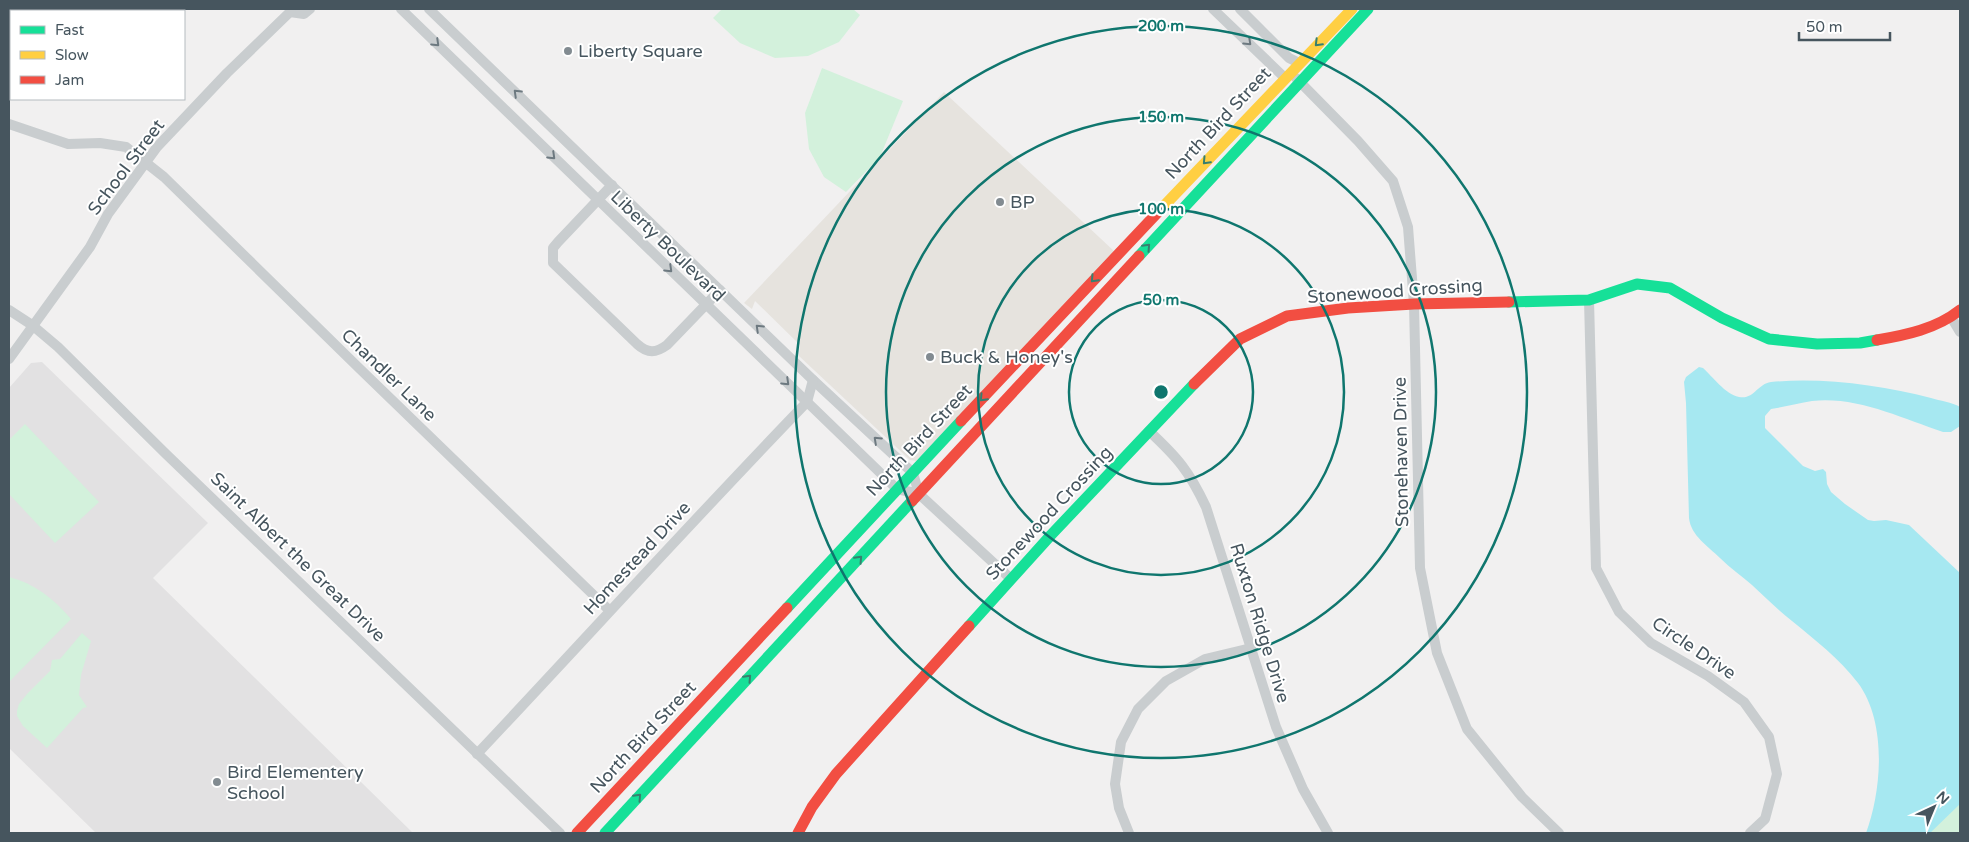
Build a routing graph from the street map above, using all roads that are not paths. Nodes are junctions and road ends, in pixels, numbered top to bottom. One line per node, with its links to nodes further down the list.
1 (310, 9): 8 (street, School Street)
2 (401, 9): 15 (street, Liberty Boulevard, one-way to 15)
3 (428, 9): 14 (street, Liberty Boulevard, one-way to 3)
4 (1213, 9): 10 (street, Stonehaven Drive, one-way to 10)
5 (1240, 9): 9 (street)
6 (1352, 9): 9 (street, North Bird Street, one-way to 9)
7 (1368, 9): 11 (street, North Bird Street)
8 (291, 10): 13 (street, School Street)
9 (1299, 63): 10 (street, North Bird Street)
10 (1287, 75): 11 (street, Stonehaven Drive); 28 (street, North Bird Street, one-way to 28)
11 (1301, 81): 18 (street, Stonehaven Drive); 30 (street, North Bird Street, one-way to 11)
12 (9, 124): 13 (street, Chandler Lane)
13 (146, 162): 22 (street, School Street); 32 (street, Chandler Lane)
14 (612, 185): 15 (street); 16 (street, Liberty Boulevard)
15 (598, 200): 19 (street, Liberty Boulevard, one-way to 19); 19 (street)
16 (720, 290): 19 (street); 25 (street, Liberty Boulevard, one-way to 16)
17 (1589, 300): 18 (street, Stonewood Crossing); 21 (street, Stonewood Crossing); 42 (street, Circle Drive)
18 (1414, 304): 27 (street, Stonewood Crossing); 41 (street, Stonehaven Drive)
19 (706, 305): 26 (street, Liberty Boulevard, one-way to 26)
20 (9, 310): 22 (street, Saint Albert the Great Drive)
21 (1956, 314): 23 (street)
22 (32, 325): 24 (street, School Street); 34 (street, Saint Albert the Great Drive)
23 (1960, 332)
24 (9, 359)
25 (812, 380): 26 (street); 28 (street, Liberty Boulevard, one-way to 25)
26 (807, 402): 29 (street, Liberty Boulevard); 32 (street, Homestead Drive)
27 (1149, 431): 31 (street, Stonewood Crossing); 33 (street, Ruxton Ridge Drive)
28 (912, 473): 29 (street, North Bird Street); 30 (street, Liberty Boulevard)
29 (897, 489): 30 (street, Liberty Boulevard); 36 (street, North Bird Street)
30 (919, 494): 31 (street, Liberty Boulevard); 37 (street, North Bird Street, one-way to 30)
31 (1012, 579): 38 (street, Stonewood Crossing)
32 (609, 610): 34 (street, Homestead Drive)
33 (1251, 648): 39 (street); 40 (street, Ruxton Ridge Drive)
34 (477, 754): 35 (street, Saint Albert the Great Drive)
35 (560, 833)
36 (577, 833)
37 (605, 833)
38 (798, 833)
39 (1129, 833)
40 (1328, 833)
41 (1559, 833)
42 (1750, 833)

